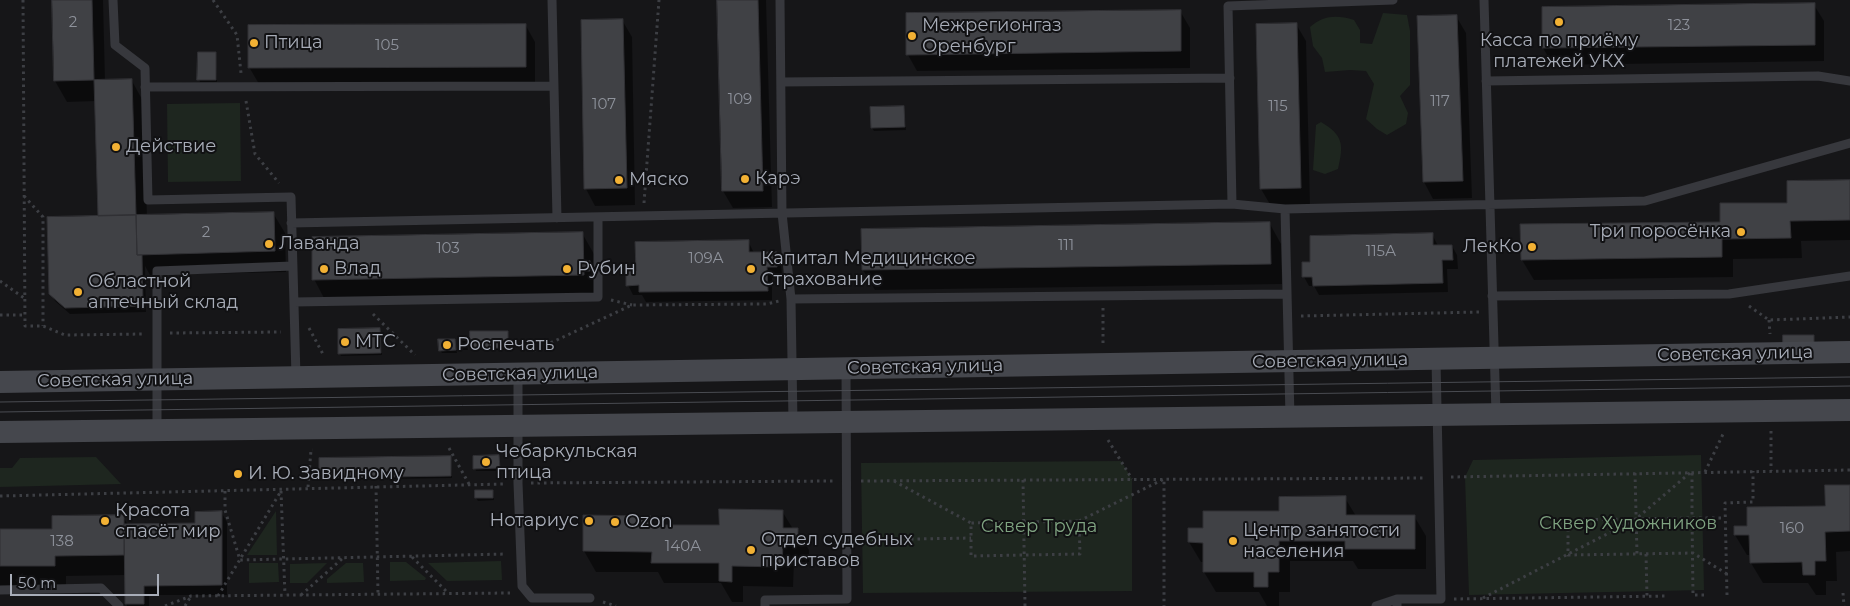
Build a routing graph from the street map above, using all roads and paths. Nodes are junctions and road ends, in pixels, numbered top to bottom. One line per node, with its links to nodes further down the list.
1 (23, 0): 15 (path)
2 (113, 0): 13 (lane)
3 (552, 0): 12 (lane)
4 (659, 0): 20 (path)
5 (780, 0): 11 (lane)
6 (1393, 0): 8 (lane)
7 (1484, 0): 9 (lane)
8 (1230, 78): 11 (lane); 16 (lane)
9 (1486, 80): 10 (lane); 17 (lane)
10 (1850, 81)
11 (780, 82): 19 (lane)
12 (554, 86): 13 (lane); 22 (lane)
13 (145, 87): 23 (lane)
14 (1850, 143): 17 (lane)
15 (23, 196): 30 (path); 42 (path)
16 (1232, 204): 18 (lane); 19 (lane)
17 (1490, 204): 18 (lane); 29 (lane)
18 (1285, 209): 27 (lane)
19 (782, 213): 20 (lane); 32 (lane)
20 (643, 216): 21 (lane)
21 (598, 217): 22 (lane); 31 (lane)
22 (557, 218): 23 (lane)
23 (291, 223): 24 (lane)
24 (293, 266): 34 (lane); 45 (lane)
25 (1850, 276): 29 (lane)
26 (0, 281): 30 (path)
27 (1287, 294): 28 (lane); 39 (lane)
28 (1102, 296): 32 (lane); 48 (path)
29 (1492, 296): 36 (lane)
30 (24, 298): 38 (path)
31 (598, 298): 33 (lane); 35 (path)
32 (791, 299): 35 (path); 55 (lane)
33 (360, 301): 34 (lane); 49 (path)
34 (294, 302): 43 (lane); 44 (path)
35 (632, 305): 46 (path)
36 (1493, 312): 39 (path); 51 (lane)
37 (0, 315): 38 (path)
38 (24, 315): 42 (path)
39 (1287, 316): 53 (lane)
40 (1850, 317): 41 (path)
41 (1769, 320)
42 (43, 326): 45 (path)
43 (294, 332): 44 (path); 45 (path); 57 (lane)
44 (311, 332): 50 (path)
45 (157, 334): 58 (lane)
46 (531, 352)
47 (1850, 352): 51 (main road, Советская улица)
48 (1103, 353)
49 (408, 357)
50 (334, 358)
51 (1494, 358): 52 (main road, Советская улица); 61 (lane)
52 (1436, 359): 53 (main road, Советская улица); 62 (lane)
53 (1289, 362): 54 (main road, Советская улица); 63 (lane)
54 (846, 368): 55 (main road, Советская улица); 64 (lane)
55 (792, 370): 56 (main road, Советская улица); 65 (lane)
56 (518, 374): 57 (main road, Советская улица); 66 (lane)
57 (296, 377): 58 (main road, Советская улица)
58 (157, 380): 59 (main road, Советская улица); 69 (lane)
59 (0, 382)
60 (1850, 410): 61 (main road)
61 (1496, 414): 62 (main road)
62 (1437, 415): 63 (main road); 83 (lane)
63 (1290, 417): 64 (main road)
64 (846, 422): 65 (main road); 87 (lane)
65 (793, 423): 66 (main road)
66 (518, 426): 69 (main road); 89 (lane)
67 (1727, 426): 80 (path)
68 (1771, 426): 76 (path)
69 (157, 430): 70 (main road)
70 (0, 432)
71 (1104, 433): 84 (path)
72 (439, 448): 73 (path)
73 (448, 448): 74 (path); 90 (path)
74 (458, 448)
75 (320, 450): 93 (path)
76 (1771, 470): 77 (path); 78 (path)
77 (1850, 470)
78 (1752, 471): 80 (path); 98 (path)
79 (1692, 472): 80 (path); 81 (path); 97 (path); 99 (path)
80 (1705, 472)
81 (1636, 473): 83 (path); 99 (path)
82 (506, 476): 91 (path)
83 (1438, 478): 85 (path); 132 (lane)
84 (1132, 479): 85 (path); 86 (path)
85 (1164, 479): 100 (path); 139 (path)
86 (1023, 480): 88 (path); 101 (path)
87 (846, 481): 88 (path); 89 (path); 104 (lane)
88 (893, 481): 102 (path)
89 (518, 483): 91 (path); 118 (lane)
90 (470, 484): 91 (path); 92 (path)
91 (506, 484)
92 (376, 486): 93 (path); 112 (path)
93 (308, 487): 94 (path)
94 (281, 490): 95 (path); 114 (path); 115 (path)
95 (225, 492): 96 (path); 115 (path)
96 (0, 496)
97 (1692, 518): 98 (path); 99 (path); 105 (path)
98 (1725, 518): 116 (path)
99 (1636, 519): 107 (path); 110 (path); 110 (path)
100 (1079, 521): 101 (path); 109 (path)
101 (1024, 522): 102 (path); 109 (path)
102 (971, 523): 103 (path)
103 (971, 538): 104 (path); 109 (path)
104 (846, 540): 137 (lane)
105 (1693, 553): 108 (path); 116 (path); 124 (path)
106 (507, 554): 111 (path)
107 (1636, 554): 108 (path); 110 (path)
108 (1646, 554): 128 (path)
109 (1024, 555): 138 (path)
110 (1568, 555): 131 (path)
111 (411, 556): 112 (path); 121 (path)
112 (377, 557): 113 (path); 120 (path)
113 (343, 558): 114 (path); 123 (path)
114 (284, 559): 115 (path); 122 (path)
115 (240, 560): 127 (path)
116 (1727, 574): 125 (path)
117 (0, 590): 134 (lane)
118 (526, 593): 121 (path); 130 (lane)
119 (1843, 593): 141 (path)
120 (378, 594): 121 (path); 123 (path)
121 (449, 594)
122 (285, 595): 123 (path); 127 (path)
123 (301, 595)
124 (1704, 595)
125 (1727, 595)
126 (191, 596): 127 (path); 135 (path); 136 (path)
127 (218, 596)
128 (1647, 596): 129 (path); 131 (path)
129 (1667, 596)
130 (590, 598)
131 (1483, 598): 132 (path)
132 (1441, 599): 133 (lane)
133 (1397, 603): 140 (lane)
134 (119, 606)
135 (165, 606)
136 (185, 606)
137 (765, 606)
138 (1025, 606)
139 (1164, 606)
140 (1376, 606)
141 (1844, 606)

